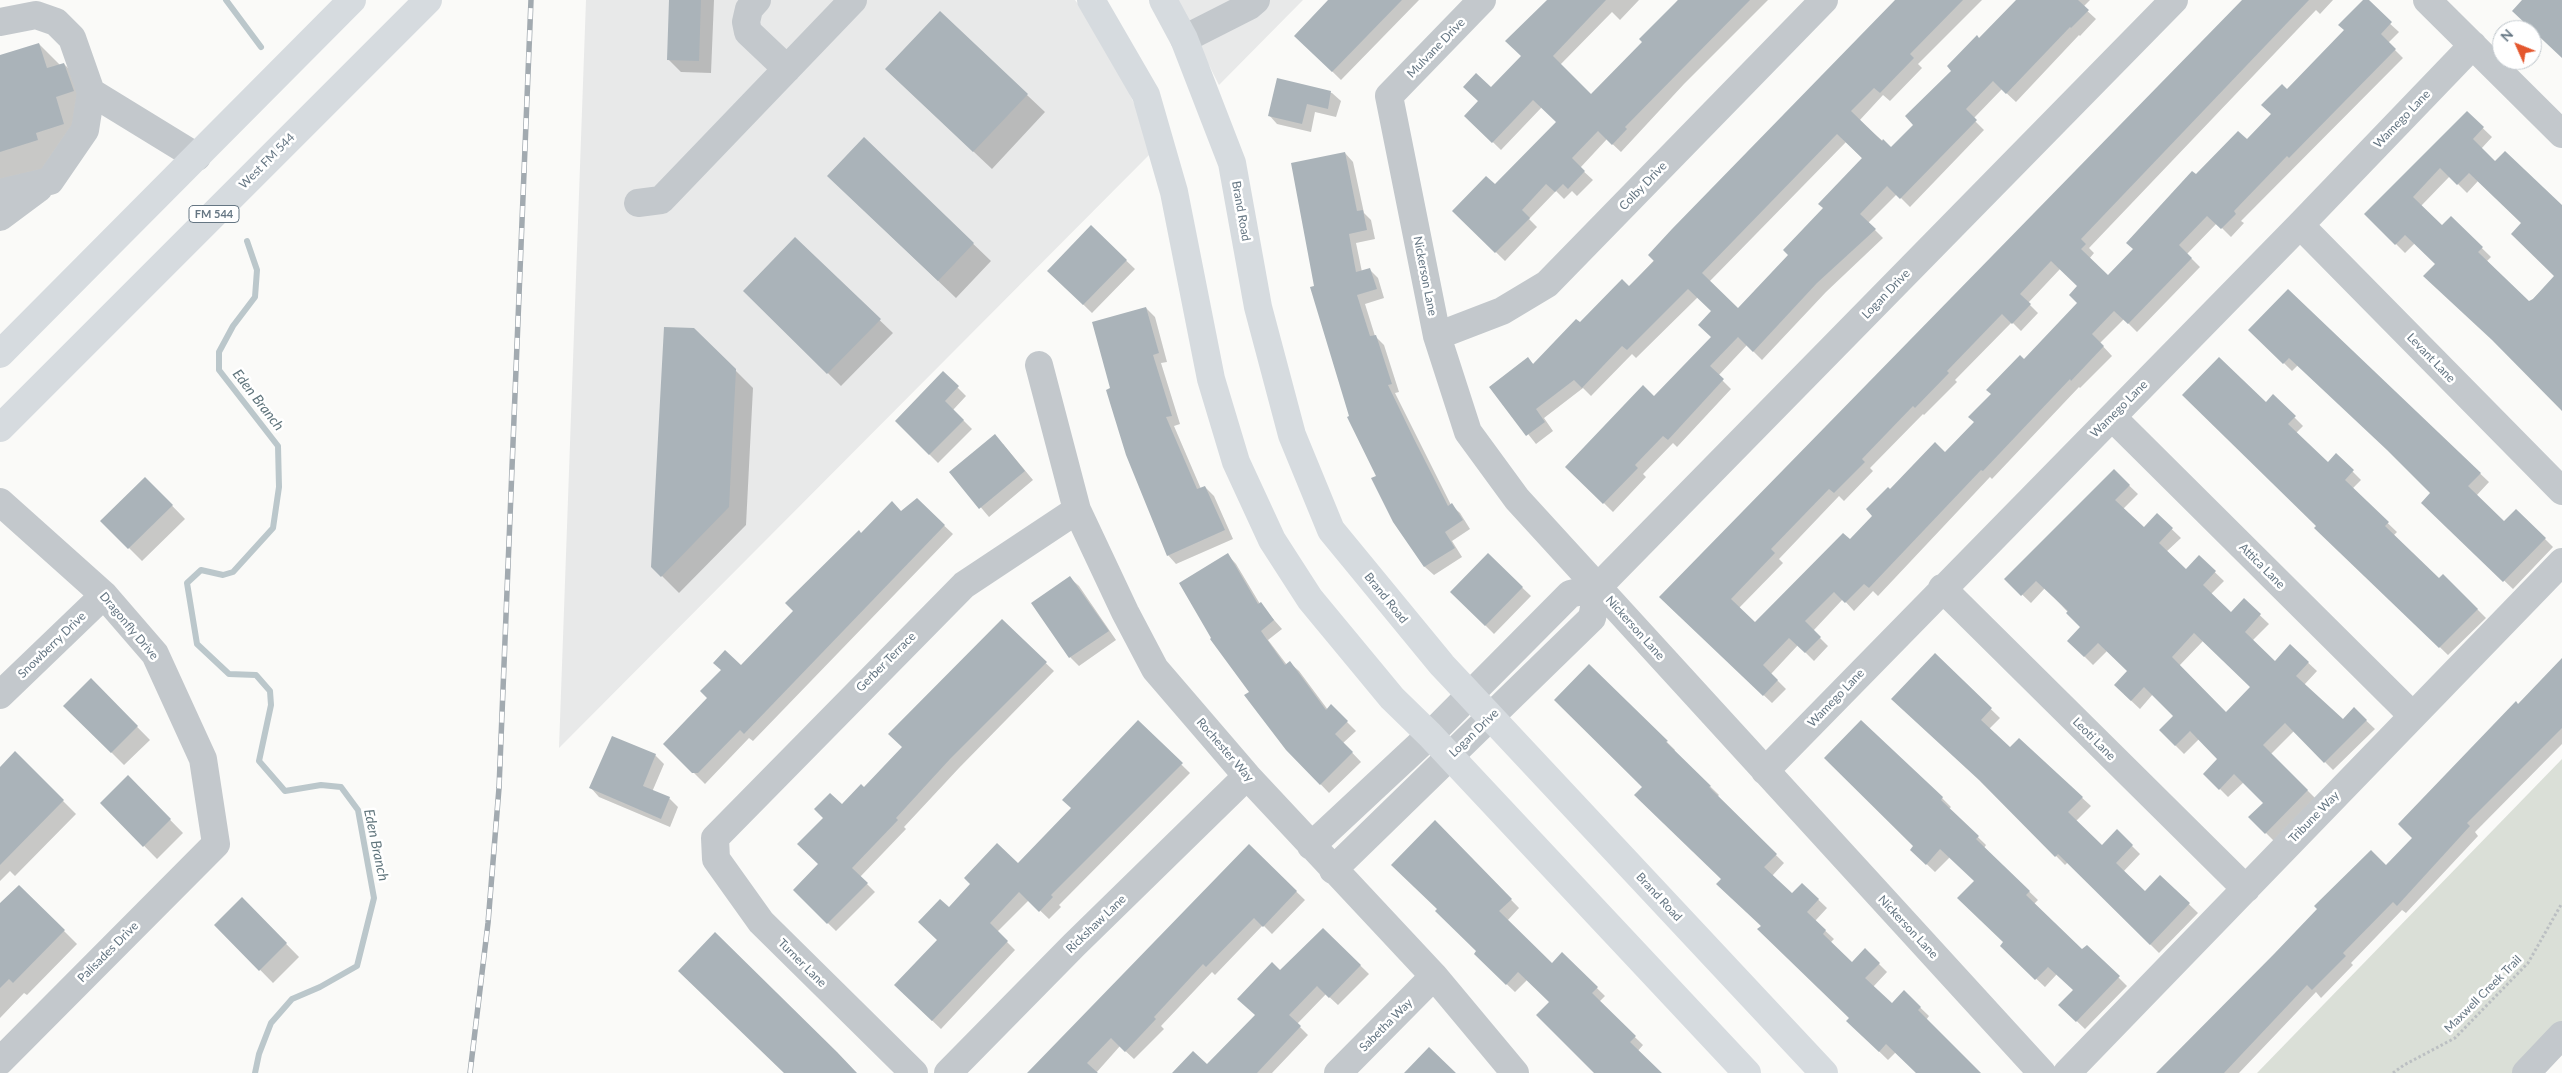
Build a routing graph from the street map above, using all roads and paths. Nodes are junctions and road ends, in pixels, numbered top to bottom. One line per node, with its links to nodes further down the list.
1 (352, 0): 19 (main road)
2 (428, 0): 29 (main road, West FM 544 / FM 544)
3 (757, 0): 15 (street)
4 (853, 0): 15 (street)
5 (1091, 0): 41 (main road)
6 (1162, 0): 13 (main road, Brand Road)
7 (1256, 0): 13 (street)
8 (1482, 0): 17 (street, Mulvane Drive)
9 (1824, 0): 25 (street, Colby Drive)
10 (2174, 0): 34 (street, Logan Drive)
11 (2427, 0): 14 (street)
12 (0, 22): 16 (street)
13 (1184, 39): 38 (main road, Brand Road)
14 (2473, 45): 18 (street); 24 (street, Wamego Lane)
15 (786, 69): 22 (street)
16 (91, 92): 19 (street); 20 (street)
17 (1389, 96): 25 (street, Nickerson Lane)
18 (2562, 134)
19 (197, 157): 26 (main road)
20 (50, 181): 21 (street); 23 (street)
21 (0, 193)
22 (638, 203)
23 (0, 217)
24 (2300, 225): 28 (street, Wamego Lane); 30 (street, Levant Lane)
25 (1437, 336): 34 (street, Nickerson Lane)
26 (0, 354)
27 (1040, 366): 32 (street, Rochester Way)
28 (2112, 417): 35 (street, Wamego Lane); 39 (street, Attica Lane)
29 (0, 428)
30 (2562, 491)
31 (0, 502): 36 (street, Dragonfly Drive)
32 (1077, 510): 44 (street, Rochester Way); 45 (street, Gerber Terrace)
33 (2562, 562): 39 (street, Tribune Way)
34 (1598, 587): 38 (street); 40 (street, Logan Drive); 43 (street, Nickerson Lane)
35 (1942, 588): 43 (street, Wamego Lane); 49 (street, Leoti Lane)
36 (104, 595): 37 (street, Snowberry Drive); 46 (street, Dragonfly Drive)
37 (0, 695)
38 (1470, 696): 40 (main road, Brand Road); 41 (street)
39 (2412, 715): 49 (street, Tribune Way)
40 (1490, 717): 42 (street, Logan Drive); 59 (main road, Brand Road)
41 (1430, 735): 42 (main road); 47 (street)
42 (1450, 756): 48 (street, Logan Drive); 58 (main road)
43 (1764, 771): 60 (street, Nickerson Lane)
44 (1247, 776): 47 (street, Rochester Way); 55 (street, Rickshaw Lane)
45 (714, 838): 54 (street, Turner Lane)
46 (216, 844): 53 (street, Palisades Drive)
47 (1311, 846): 48 (street, Rochester Way)
48 (1333, 870): 51 (street, Rochester Way)
49 (2246, 889): 61 (street, Tribune Way)
50 (2562, 903): 62 (path, Maxwell Creek Trail)
51 (1434, 976): 56 (street, Sabetha Way); 57 (street, Rochester Way)
52 (2562, 1035): 63 (street)
53 (0, 1061)
54 (914, 1073)
55 (948, 1073)
56 (1338, 1073)
57 (1515, 1073)
58 (1747, 1073)
59 (1824, 1073)
60 (2042, 1073)
61 (2067, 1073)
62 (2393, 1073)
63 (2526, 1073)

